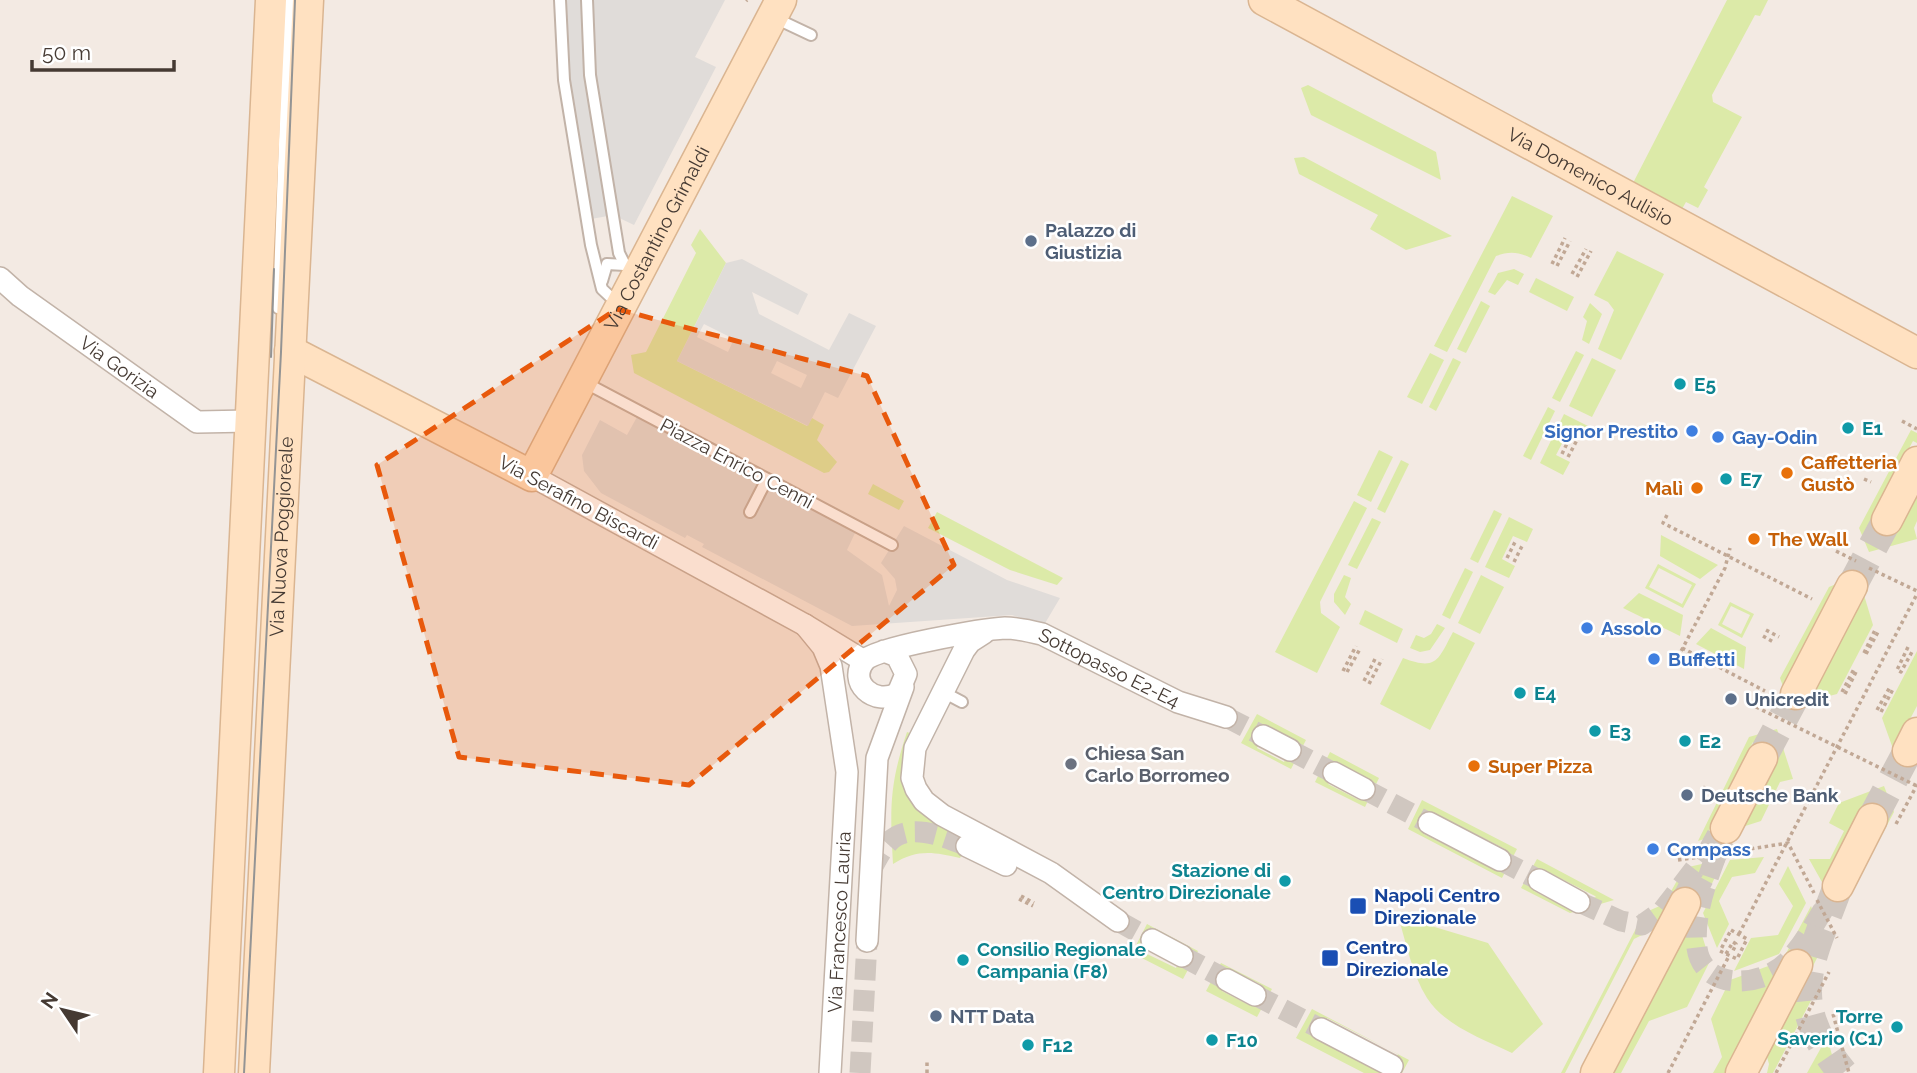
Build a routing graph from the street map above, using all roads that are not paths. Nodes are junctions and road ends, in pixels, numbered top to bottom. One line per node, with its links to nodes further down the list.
1 (271, 0): 14 (main road, Via Nuova Poggioreale)
2 (289, 0): 12 (lane)
3 (308, 0): 13 (main road, Via Nuova Poggioreale)
4 (560, 0): 11 (lane)
5 (587, 0): 9 (lane)
6 (1264, 0): 15 (main road, Via Domenico Aulisio)
7 (777, 8): 8 (lane); 9 (main road, Via Costantino Grimaldi)
8 (811, 35)
9 (631, 270): 11 (main road, Via Costantino Grimaldi)
10 (0, 278): 17 (street, Via Gorizia)
11 (611, 298): 16 (main road, Via Costantino Grimaldi)
12 (277, 324)
13 (290, 351): 14 (main road); 19 (main road, Via Serafino Biscardi); 59 (main road, Via Nuova Poggioreale)
14 (254, 353): 17 (main road, Via Nuova Poggioreale)
15 (1917, 354)
16 (582, 381): 19 (main road, Via Costantino Grimaldi); 20 (lane, Piazza Enrico Cenni)
17 (250, 421): 58 (main road, Via Nuova Poggioreale)
18 (1917, 462): 22 (main road)
19 (532, 476): 25 (street, Via Serafino Biscardi)
20 (767, 479): 21 (lane); 23 (lane, Piazza Enrico Cenni)
21 (750, 512)
22 (1886, 520)
23 (892, 545)
24 (1852, 586): 32 (main road)
25 (805, 625): 29 (street, Via Serafino Biscardi); 34 (street, Via Francesco Lauria)
26 (989, 630): 27 (street, Sottopasso E2-E4); 31 (street); 35 (street, Sottopasso E2-E4)
27 (921, 641): 28 (street, Sottopasso E2-E4); 30 (street)
28 (884, 651): 29 (street); 30 (street)
29 (861, 667): 30 (street); 34 (street)
30 (904, 684): 51 (street)
31 (943, 692): 33 (lane); 44 (street)
32 (1796, 694)
33 (962, 702)
34 (838, 712): 60 (street, Via Francesco Lauria)
35 (1226, 718)
36 (1263, 736): 37 (street)
37 (1290, 750)
38 (1762, 758): 43 (main road)
39 (1334, 773): 40 (street)
40 (1364, 789)
41 (1872, 819): 47 (main road)
42 (1429, 823): 45 (street)
43 (1726, 828)
44 (967, 846)
45 (1500, 860)
46 (1539, 880): 48 (street)
47 (1838, 886)
48 (1579, 902)
49 (1685, 903): 61 (main road)
50 (1152, 940): 52 (street)
51 (867, 941)
52 (1182, 956)
53 (1797, 965): 62 (main road)
54 (1227, 980): 55 (street)
55 (1255, 995)
56 (1321, 1029): 57 (street)
57 (1392, 1066)
58 (219, 1073)
59 (254, 1073)
60 (830, 1073)
61 (1597, 1073)
62 (1741, 1073)

